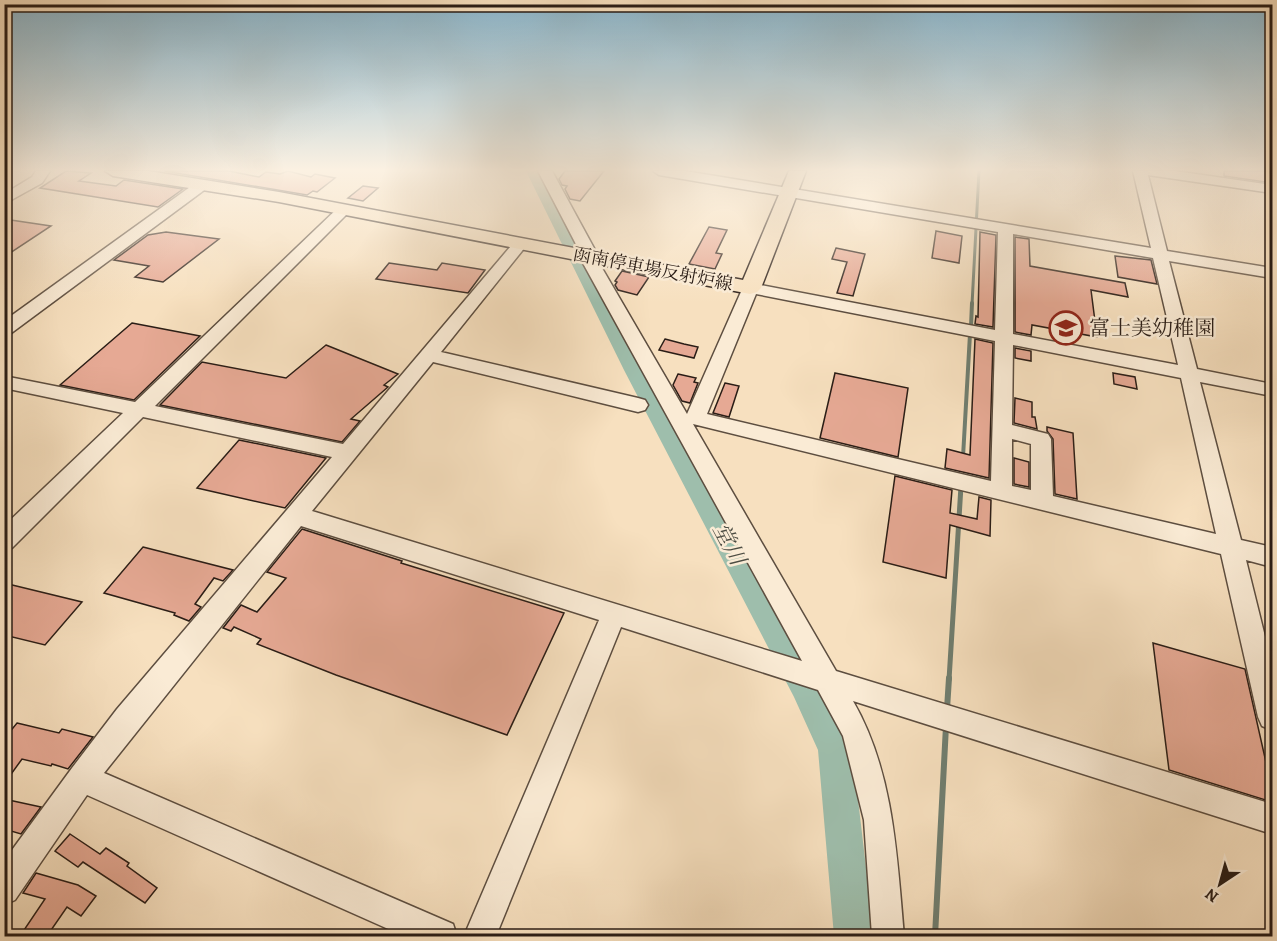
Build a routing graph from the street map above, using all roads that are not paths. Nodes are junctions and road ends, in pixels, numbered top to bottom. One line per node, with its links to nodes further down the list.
1 (161, 215): 14 (street)
2 (339, 215): 21 (street)
3 (375, 215): 9 (main road, 函南停車場反射炉線)
4 (568, 215): 11 (street)
5 (780, 215): 13 (main road, 函南停車場反射炉線)
6 (927, 215): 8 (street)
7 (1151, 215): 10 (street)
8 (1006, 228): 10 (street); 15 (street)
9 (520, 243): 11 (main road, 函南停車場反射炉線); 16 (street)
10 (1161, 254): 12 (street); 17 (street)
11 (587, 256): 13 (main road, 函南停車場反射炉線); 22 (street)
12 (1272, 273)
13 (750, 288): 15 (street); 22 (street)
14 (4, 330)
15 (1005, 338): 17 (street); 23 (street)
16 (427, 355): 20 (street); 24 (street)
17 (1190, 374): 19 (street); 29 (street)
18 (4, 382): 21 (street)
19 (1272, 390)
20 (638, 405)
21 (139, 409): 24 (street); 28 (street)
22 (687, 419): 25 (street); 32 (street)
23 (1003, 430): 25 (street); 26 (street)
24 (346, 452): 27 (street)
25 (1001, 492): 26 (street)
26 (1042, 502): 29 (street)
27 (295, 515): 31 (street); 34 (street)
28 (4, 541)
29 (1231, 547): 30 (street); 33 (street)
30 (1272, 557)
31 (612, 616): 32 (street); 38 (street)
32 (826, 680): 35 (street); 39 (street)
33 (1272, 717)
34 (82, 778): 36 (street); 37 (street)
35 (1272, 819)
36 (4, 889)
37 (441, 936)
38 (480, 936)
39 (888, 936)

